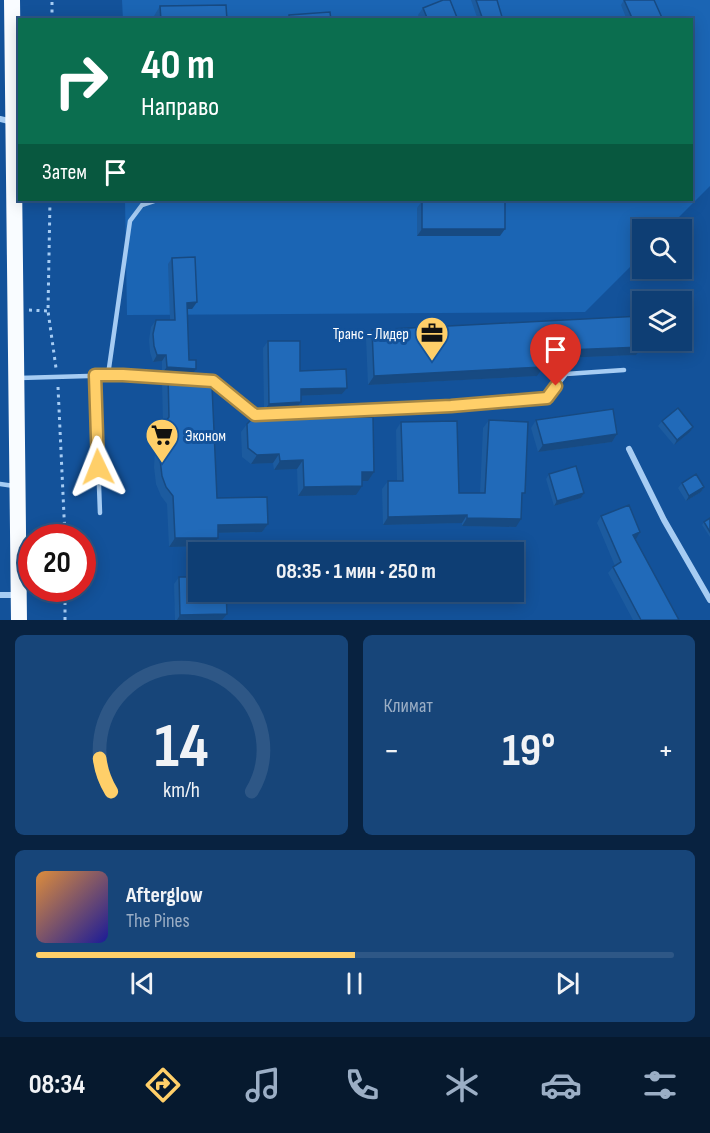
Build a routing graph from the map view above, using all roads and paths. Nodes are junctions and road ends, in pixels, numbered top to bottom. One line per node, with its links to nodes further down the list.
1 (12, 0): 4 (highway)
2 (52, 0): 3 (path)
3 (52, 18)
4 (7, 121): 9 (highway)
5 (154, 201): 8 (lane)
6 (624, 369): 12 (lane)
7 (95, 375): 8 (lane); 9 (lane); 17 (lane)
8 (108, 375): 10 (lane)
9 (16, 378): 16 (highway)
10 (179, 379)
11 (191, 380): 13 (lane)
12 (290, 414)
13 (267, 415)
14 (629, 449): 20 (street)
15 (0, 484): 16 (lane)
16 (17, 486): 19 (highway)
17 (100, 513)
18 (0, 595): 19 (street)
19 (18, 595)
20 (710, 600)
21 (18, 602): 23 (highway)
22 (65, 602): 24 (path)
23 (19, 620)
24 (65, 620)

